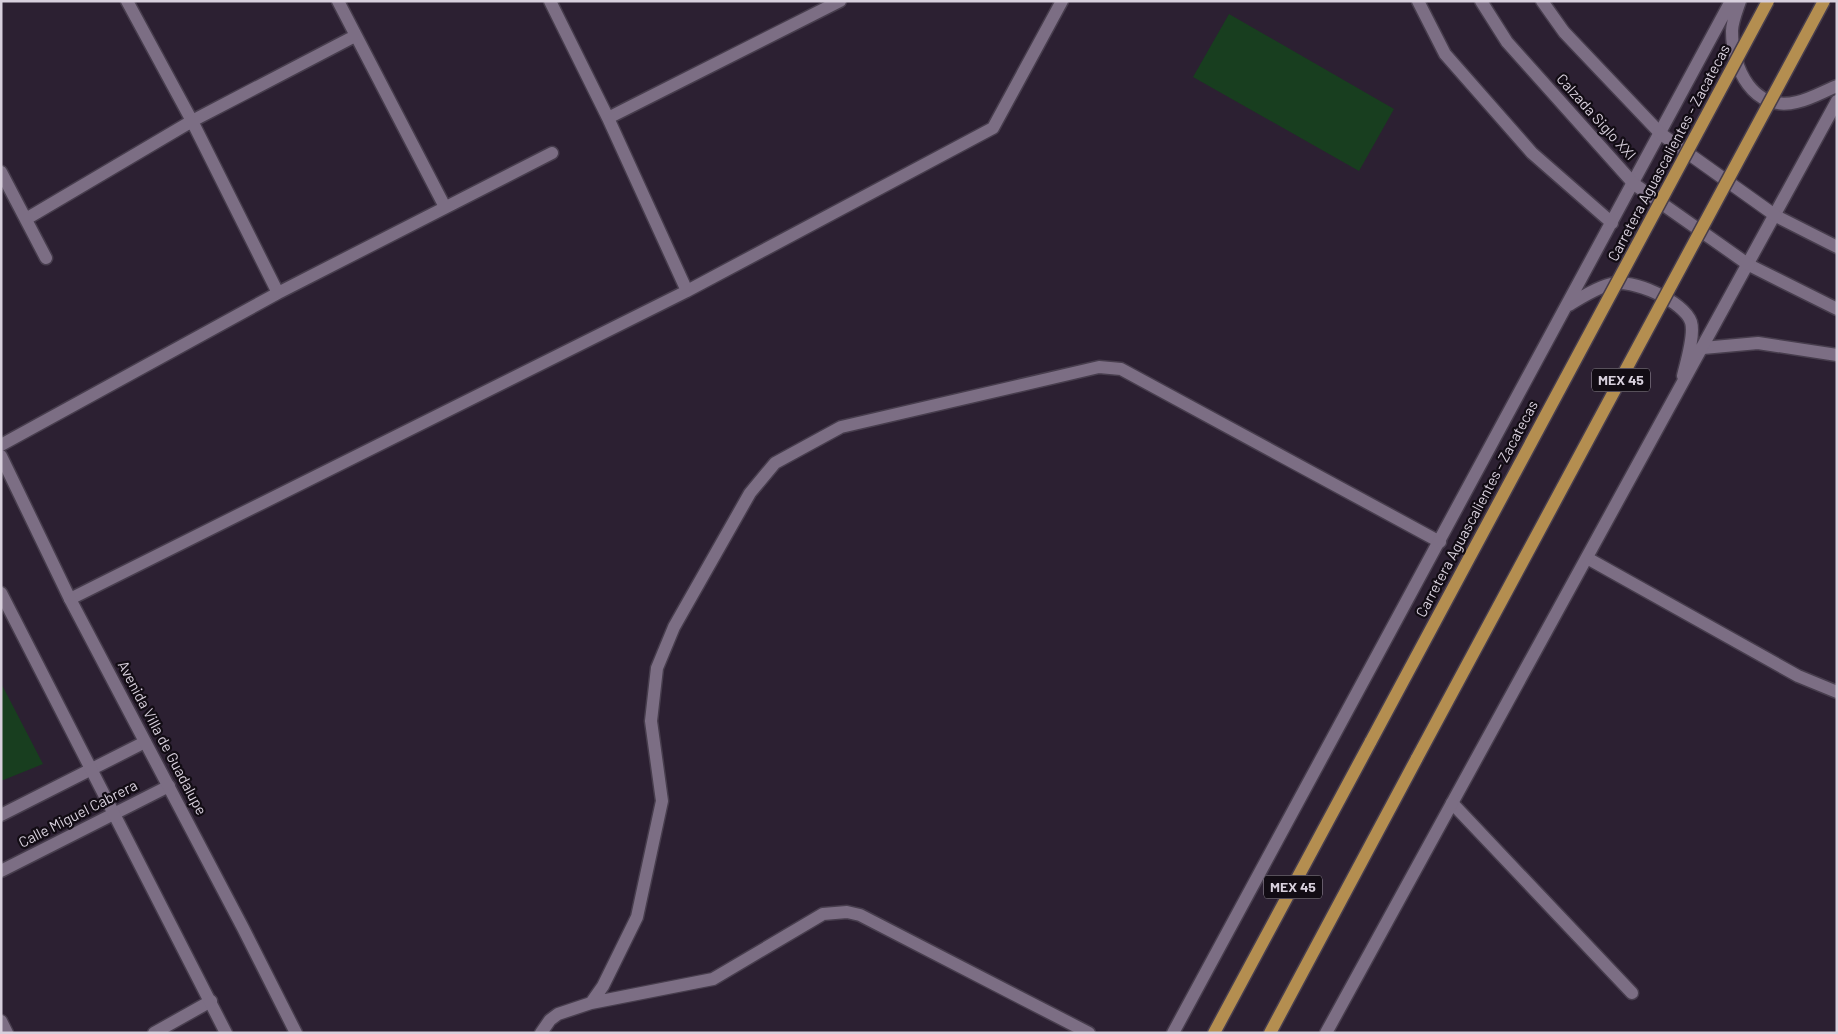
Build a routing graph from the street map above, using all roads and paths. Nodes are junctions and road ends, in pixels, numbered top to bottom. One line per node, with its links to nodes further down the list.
1 (127, 1): 17 (street)
2 (338, 1): 13 (street)
3 (550, 1): 16 (street)
4 (840, 1): 16 (street)
5 (1062, 1): 29 (street)
6 (1418, 1): 25 (street)
7 (1481, 1): 21 (street, Calzada Siglo XXI)
8 (1542, 1): 18 (street)
9 (1731, 1): 18 (street)
10 (1740, 1): 14 (street)
11 (1768, 1): 61 (main road, Carretera Aguascalientes - Zacatecas / MEX 45, bridge)
12 (1824, 1): 62 (main road, MEX 45, bridge)
13 (355, 36): 17 (street); 22 (street)
14 (1837, 86)
15 (1837, 101): 23 (street)
16 (608, 118): 29 (street)
17 (192, 121): 24 (street); 30 (street)
18 (1661, 134): 21 (street); 23 (street)
19 (552, 153): 22 (street)
20 (1, 172): 24 (street)
21 (1634, 184): 25 (street); 28 (street, Calzada Siglo XXI)
22 (445, 207): 30 (street)
23 (1776, 216): 26 (street); 28 (street)
24 (26, 219): 27 (street)
25 (1612, 223): 31 (street)
26 (1837, 247)
27 (46, 258)
28 (1749, 265): 32 (street, Calzada Siglo XXI); 33 (street)
29 (687, 291): 41 (street)
30 (278, 293): 36 (street)
31 (1568, 306): 35 (street); 38 (street)
32 (1837, 308)
33 (1703, 348): 34 (street); 35 (street)
34 (1837, 355)
35 (1680, 391): 39 (street)
36 (1, 445)
37 (1, 456): 41 (street, Avenida Villa de Guadalupe)
38 (1440, 542): 52 (street); 60 (street)
39 (1587, 558): 42 (street); 46 (street)
40 (1, 593): 44 (street)
41 (70, 600): 43 (street, Avenida Villa de Guadalupe)
42 (1837, 692)
43 (145, 742): 44 (street); 45 (street, Avenida Villa de Guadalupe)
44 (92, 769): 47 (street); 48 (street)
45 (169, 786): 47 (street, Calle Miguel Cabrera); 57 (street, Avenida Villa de Guadalupe)
46 (1452, 803): 50 (street); 63 (street)
47 (115, 814): 49 (street, Calle Miguel Cabrera); 51 (street)
48 (1, 815)
49 (1, 871)
50 (1632, 993)
51 (211, 1001): 55 (street); 56 (street)
52 (591, 1003): 58 (street); 59 (street)
53 (1, 1021): 54 (street)
54 (7, 1033)
55 (154, 1033)
56 (226, 1033)
57 (296, 1033)
58 (542, 1033)
59 (1089, 1033)
60 (1172, 1033)
61 (1214, 1033)
62 (1270, 1033)
63 (1326, 1033)

